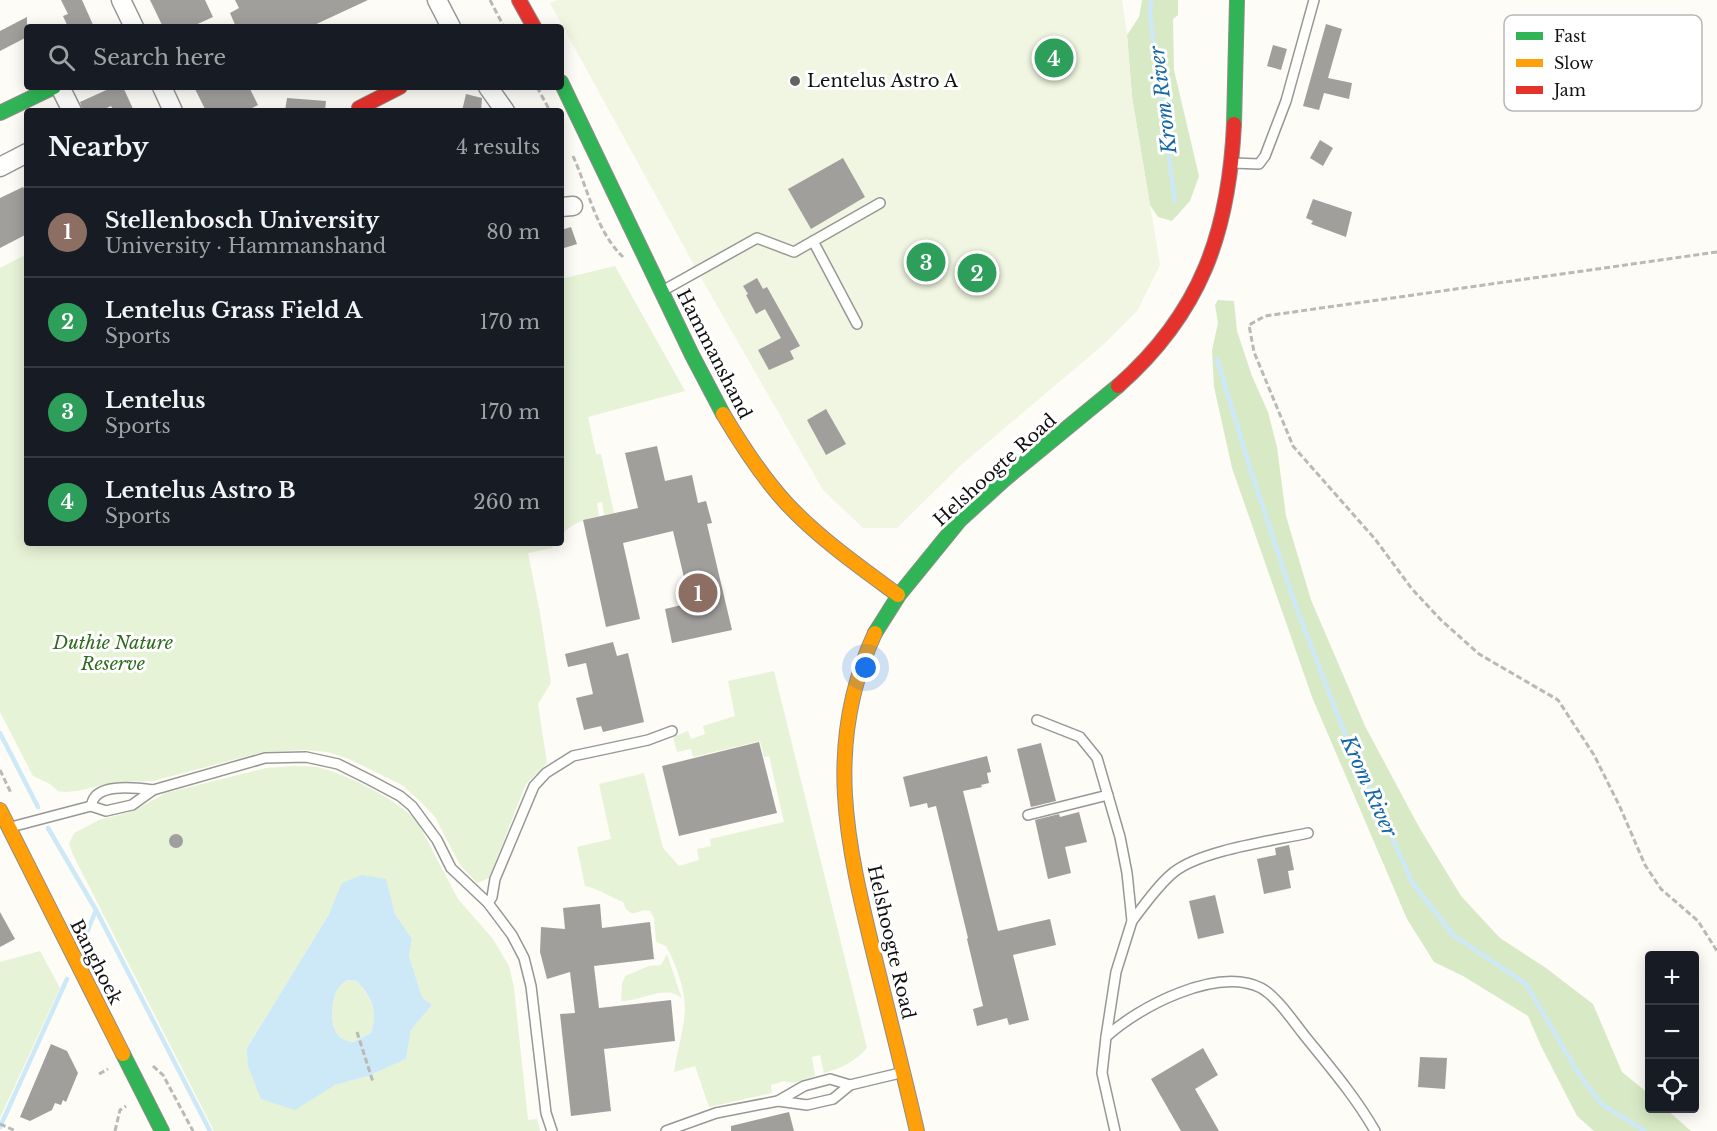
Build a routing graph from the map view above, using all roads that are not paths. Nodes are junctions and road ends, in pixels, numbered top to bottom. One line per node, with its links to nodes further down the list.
1 (121, 0): 6 (street)
2 (437, 0): 7 (street)
3 (519, 0): 8 (main road)
4 (1237, 0): 21 (main road, Helshoogte Road)
5 (1314, 0): 21 (lane)
6 (133, 24)
7 (449, 24)
8 (532, 24)
9 (564, 88): 25 (main road, Hammanshand)
10 (48, 90): 19 (main road)
11 (62, 90): 15 (street)
12 (163, 90): 16 (street)
13 (394, 90): 17 (main road)
14 (490, 90): 18 (street)
15 (70, 108)
16 (172, 108)
17 (359, 108)
18 (503, 108)
19 (0, 113)
20 (24, 154): 22 (street)
21 (1231, 163): 27 (main road, Helshoogte Road)
22 (0, 166)
23 (880, 204): 24 (lane)
24 (813, 241): 25 (lane); 26 (lane)
25 (662, 291): 27 (main road, Hammanshand)
26 (857, 324)
27 (898, 595): 40 (main road, Helshoogte Road)
28 (1037, 720): 31 (lane)
29 (672, 730): 37 (lane)
30 (153, 790): 32 (lane); 32 (lane); 37 (lane)
31 (1108, 795): 34 (lane); 38 (lane)
32 (91, 806): 35 (lane)
33 (0, 810): 35 (main road, Banghoek)
34 (1028, 815)
35 (4, 829): 43 (main road, Banghoek)
36 (1308, 833): 38 (lane)
37 (488, 903): 44 (lane)
38 (1132, 921): 39 (lane)
39 (1106, 1037): 47 (lane); 48 (lane)
40 (903, 1072): 41 (lane); 46 (main road, Helshoogte Road)
41 (850, 1085): 42 (lane); 42 (lane)
42 (778, 1101): 45 (lane)
43 (162, 1131)
44 (552, 1131)
45 (666, 1131)
46 (917, 1131)
47 (1115, 1131)
48 (1375, 1131)

